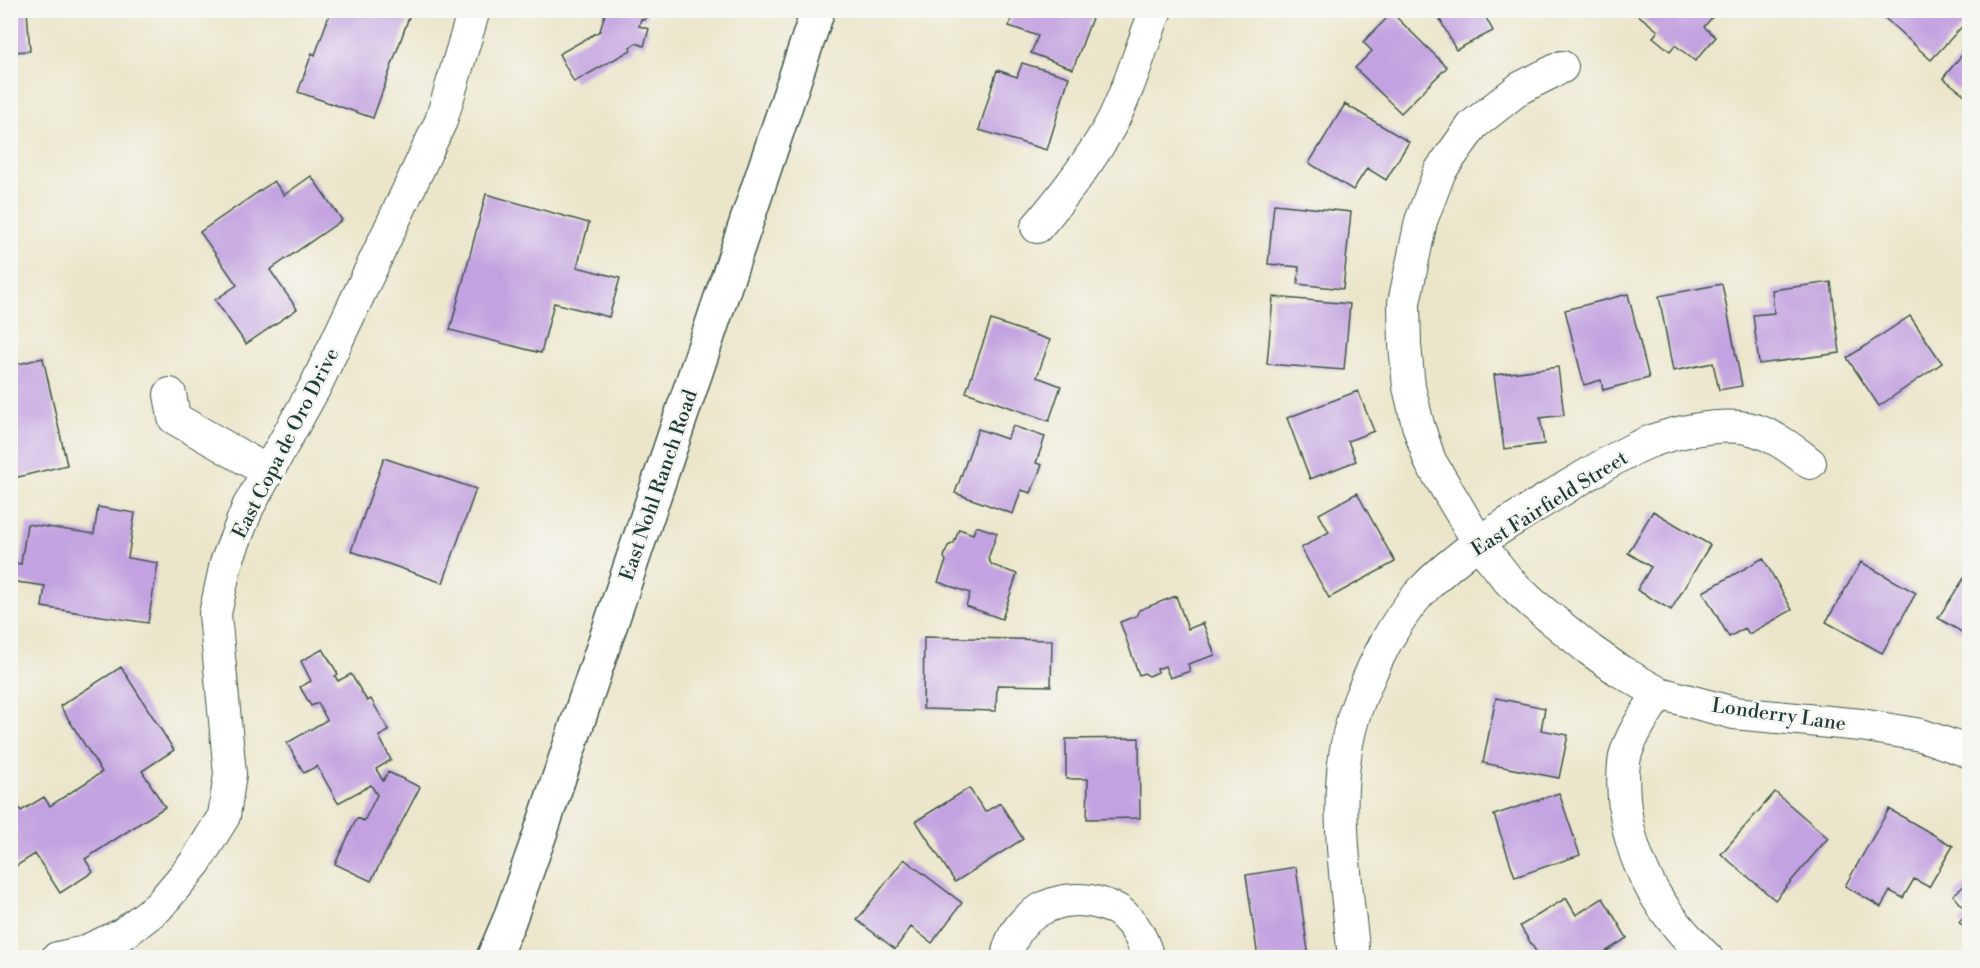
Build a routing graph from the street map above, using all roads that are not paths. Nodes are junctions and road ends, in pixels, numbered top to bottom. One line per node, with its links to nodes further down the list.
1 (474, 10): 8 (street, East Copa de Oro Drive)
2 (818, 10): 13 (main road, East Nohl Ranch Road)
3 (1156, 10): 5 (street)
4 (1562, 67): 9 (street, Londerry Lane)
5 (1037, 227)
6 (170, 394): 8 (street)
7 (1810, 463): 9 (street, East Fairfield Street)
8 (267, 471): 12 (street, East Copa de Oro Drive)
9 (1479, 543): 10 (street, Londerry Lane); 16 (street, East Fairfield Street)
10 (1659, 693): 11 (street, Londerry Lane); 17 (street)
11 (1970, 752)
12 (57, 957)
13 (493, 957)
14 (1007, 957): 15 (street)
15 (1148, 957)
16 (1354, 957)
17 (1707, 957)

